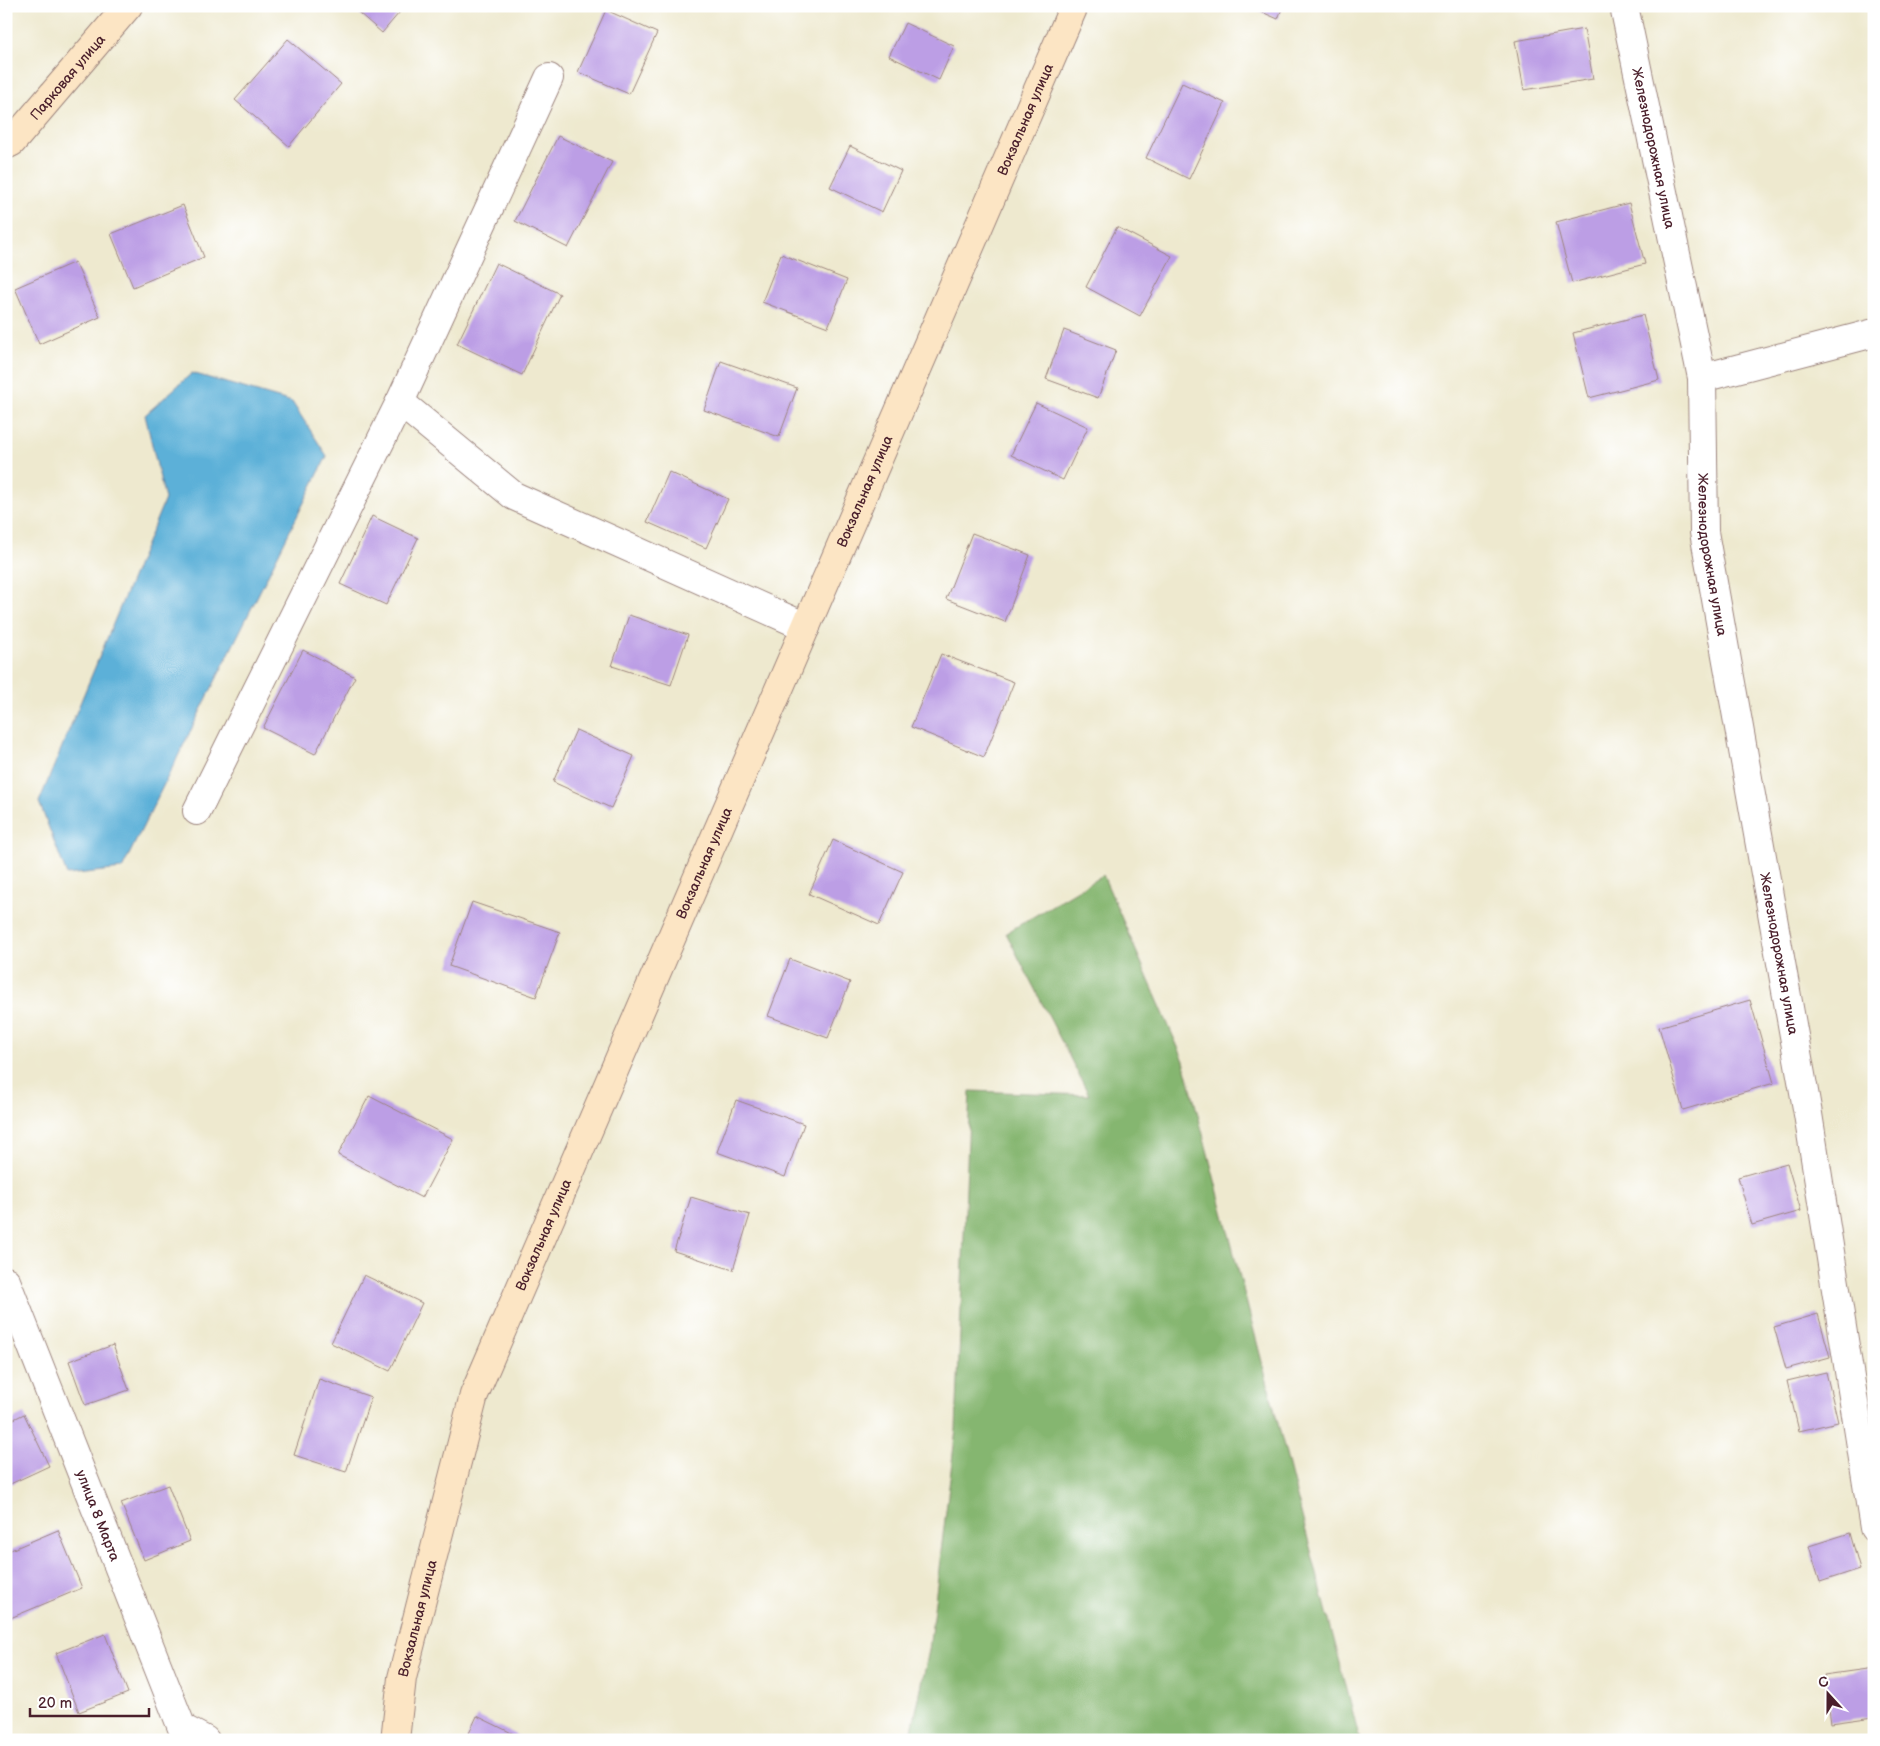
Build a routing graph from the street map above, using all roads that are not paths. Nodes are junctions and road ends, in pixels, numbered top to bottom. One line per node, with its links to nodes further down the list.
1 (128, 6): 5 (street, Парковая улица)
2 (1074, 6): 9 (street, Вокзальная улица)
3 (1624, 6): 7 (street, Железнодорожная улица)
4 (549, 78): 8 (street)
5 (6, 145)
6 (1874, 334): 7 (street)
7 (1702, 378): 12 (street, Железнодорожная улица)
8 (400, 402): 9 (street); 10 (street)
9 (806, 626): 14 (street, Вокзальная улица)
10 (197, 811)
11 (6, 1281): 13 (street, улица 8 Марта)
12 (1874, 1528)
13 (205, 1740)
14 (395, 1740)

